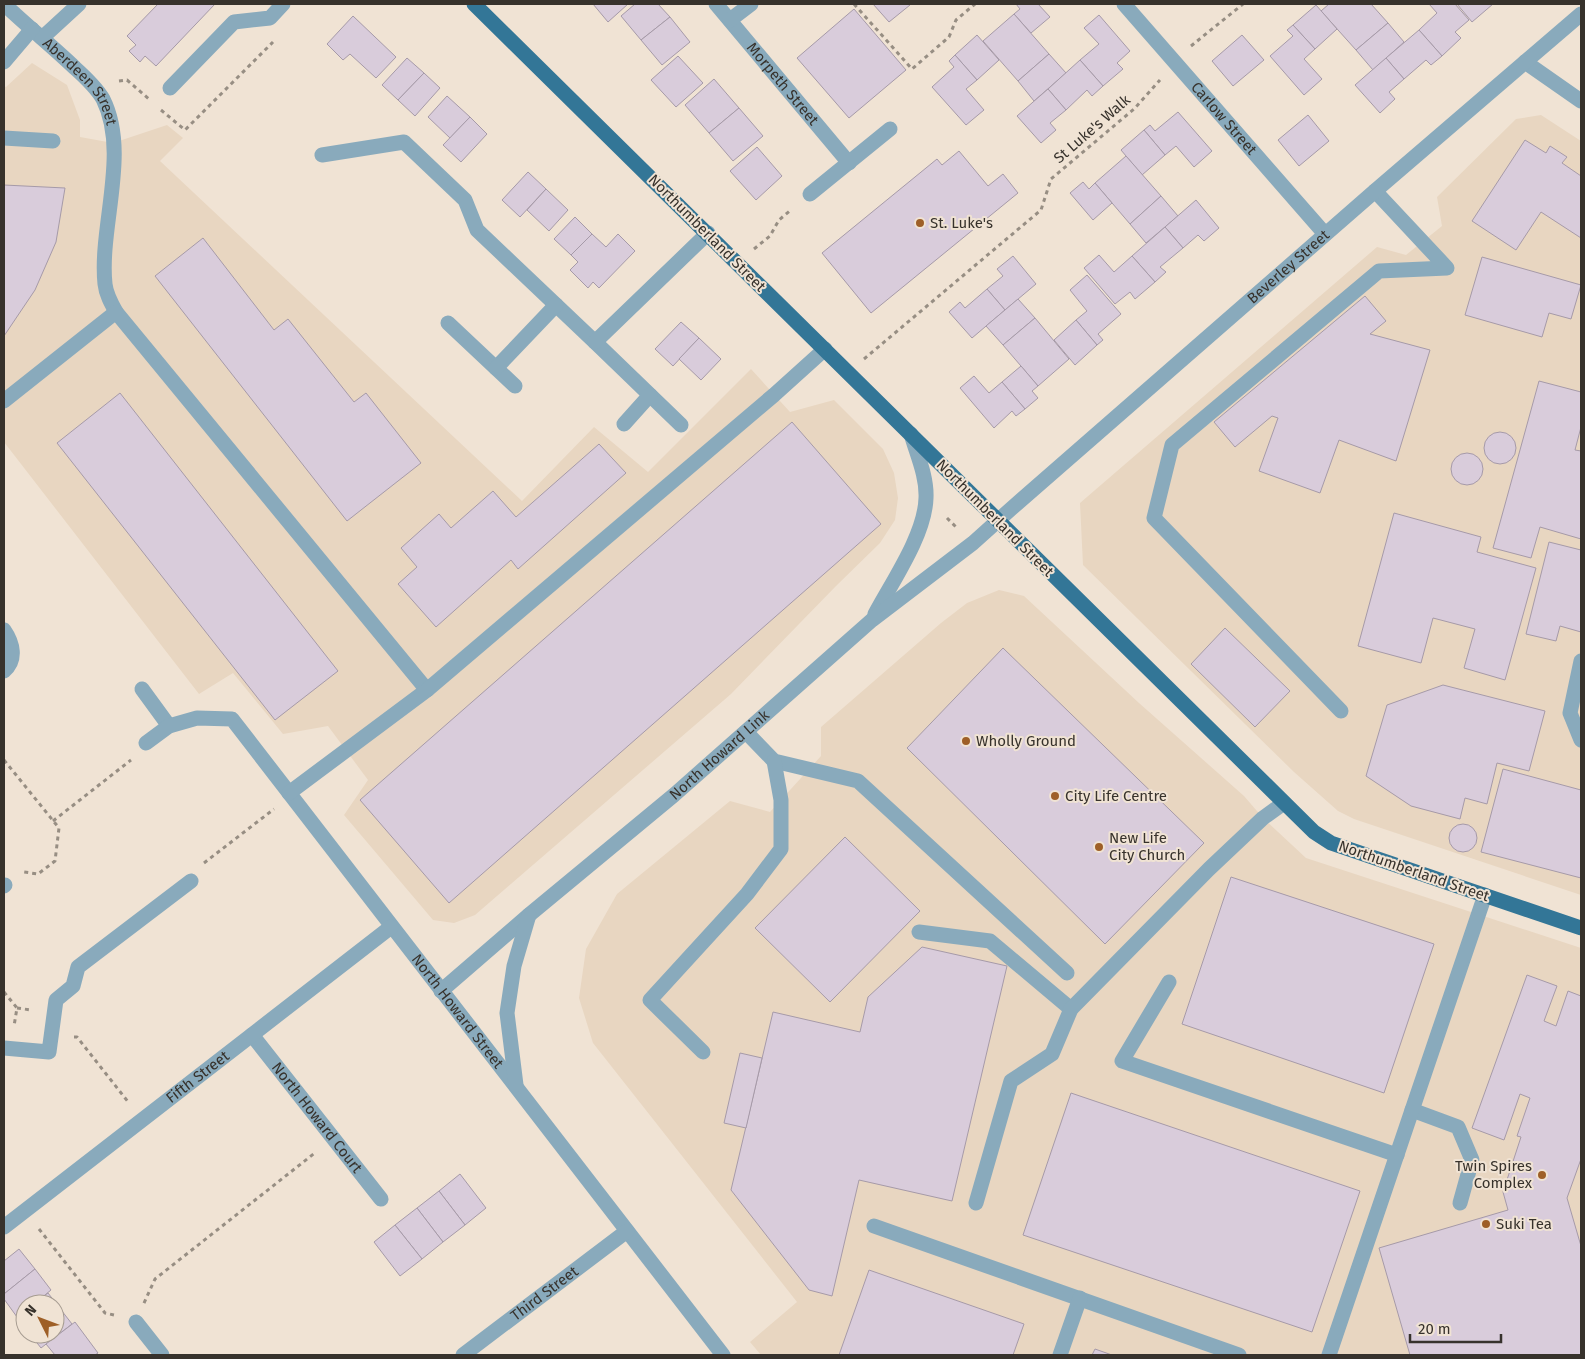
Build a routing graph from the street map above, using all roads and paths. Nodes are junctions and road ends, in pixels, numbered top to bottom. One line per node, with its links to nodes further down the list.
1 (4, 4): 13 (street, Aberdeen Street)
2 (79, 4): 13 (street)
3 (283, 4): 17 (street)
4 (475, 4): 26 (main road, Northumberland Street)
5 (716, 4): 12 (street, Morpeth Street)
6 (751, 4): 12 (street)
7 (854, 4): 8 (path)
8 (975, 4)
9 (1124, 4): 14 (street, Carlow Street)
10 (1243, 4): 14 (path, St Luke's Walk)
11 (1581, 14): 16 (street, Beverley Street)
12 (730, 20): 23 (street, Morpeth Street)
13 (37, 34): 15 (street, Aberdeen Street); 30 (street, Aberdeen Street)
14 (1173, 61): 27 (street, Carlow Street); 35 (path, St Luke's Walk)
15 (4, 62)
16 (1525, 62): 18 (street); 24 (street, Beverley Street)
17 (170, 88)
18 (1581, 100)
19 (890, 129): 23 (street)
20 (4, 138): 21 (street)
21 (52, 141)
22 (322, 155): 29 (street)
23 (849, 163): 25 (street)
24 (1375, 191): 27 (street, Beverley Street); 51 (street)
25 (810, 194): 28 (path)
26 (708, 233): 28 (main road, Northumberland Street); 32 (street)
27 (1325, 234): 43 (street, Beverley Street)
28 (738, 262): 33 (main road, Northumberland Street)
29 (556, 305): 32 (street); 34 (street)
30 (116, 312): 38 (street); 50 (street, Aberdeen Street)
31 (448, 323): 34 (street)
32 (596, 342): 37 (street)
33 (825, 349): 35 (main road, Northumberland Street); 50 (street)
34 (496, 368): 36 (street)
35 (849, 372): 41 (main road, Northumberland Street)
36 (515, 386)
37 (650, 396): 39 (street); 40 (street)
38 (4, 401)
39 (624, 424)
40 (681, 425)
41 (911, 434): 42 (street); 43 (main road, Northumberland Street)
42 (926, 499): 44 (path); 45 (street)
43 (998, 522): 44 (street, North Howard Link); 59 (main road, Northumberland Street)
44 (973, 544): 45 (street, North Howard Link)
45 (872, 620): 53 (street, North Howard Link)
46 (4, 630): 48 (street)
47 (1581, 661): 54 (street)
48 (4, 672)
49 (142, 688): 52 (street)
50 (427, 690): 58 (street)
51 (1340, 711)
52 (169, 726): 55 (street, North Howard Street); 58 (street, North Howard Street)
53 (746, 732): 57 (street); 64 (street, North Howard Link)
54 (1581, 740)
55 (146, 743): 60 (path)
56 (4, 760): 60 (path)
57 (774, 761): 68 (street); 76 (street)
58 (289, 793): 61 (path); 65 (street, North Howard Street)
59 (1284, 803): 63 (main road, Northumberland Street); 72 (street)
60 (53, 821): 62 (path)
61 (191, 881): 73 (street)
62 (4, 885)
63 (1485, 895): 66 (main road, Northumberland Street); 78 (street)
64 (529, 915): 70 (street, North Howard Link); 77 (street)
65 (391, 926): 70 (street, North Howard Street); 74 (street, Fifth Street)
66 (1581, 928)
67 (919, 932): 72 (street)
68 (1067, 973)
69 (1169, 982): 81 (street)
70 (442, 991): 77 (street, North Howard Street)
71 (4, 992): 75 (path)
72 (1071, 1009): 83 (street)
73 (52, 1031): 75 (street); 79 (path)
74 (252, 1035): 79 (street, Fifth Street); 80 (street, North Howard Court)
75 (8, 1049)
76 (703, 1052)
77 (516, 1086): 88 (street, North Howard Street)
78 (1412, 1110): 81 (street); 84 (street)
79 (142, 1120): 85 (street, Fifth Street)
80 (334, 1139): 82 (street, North Howard Court); 90 (path)
81 (1397, 1155): 96 (street)
82 (381, 1199)
83 (976, 1203)
84 (1460, 1203)
85 (25, 1211): 87 (street, Fifth Street); 90 (path)
86 (874, 1226): 89 (street)
87 (4, 1227)
88 (627, 1231): 92 (street, Third Street); 93 (street, North Howard Street)
89 (1080, 1298): 94 (street); 95 (street)
90 (136, 1322): 91 (street)
91 (162, 1355)
92 (463, 1355)
93 (723, 1355)
94 (1060, 1355)
95 (1239, 1355)
96 (1329, 1355)

